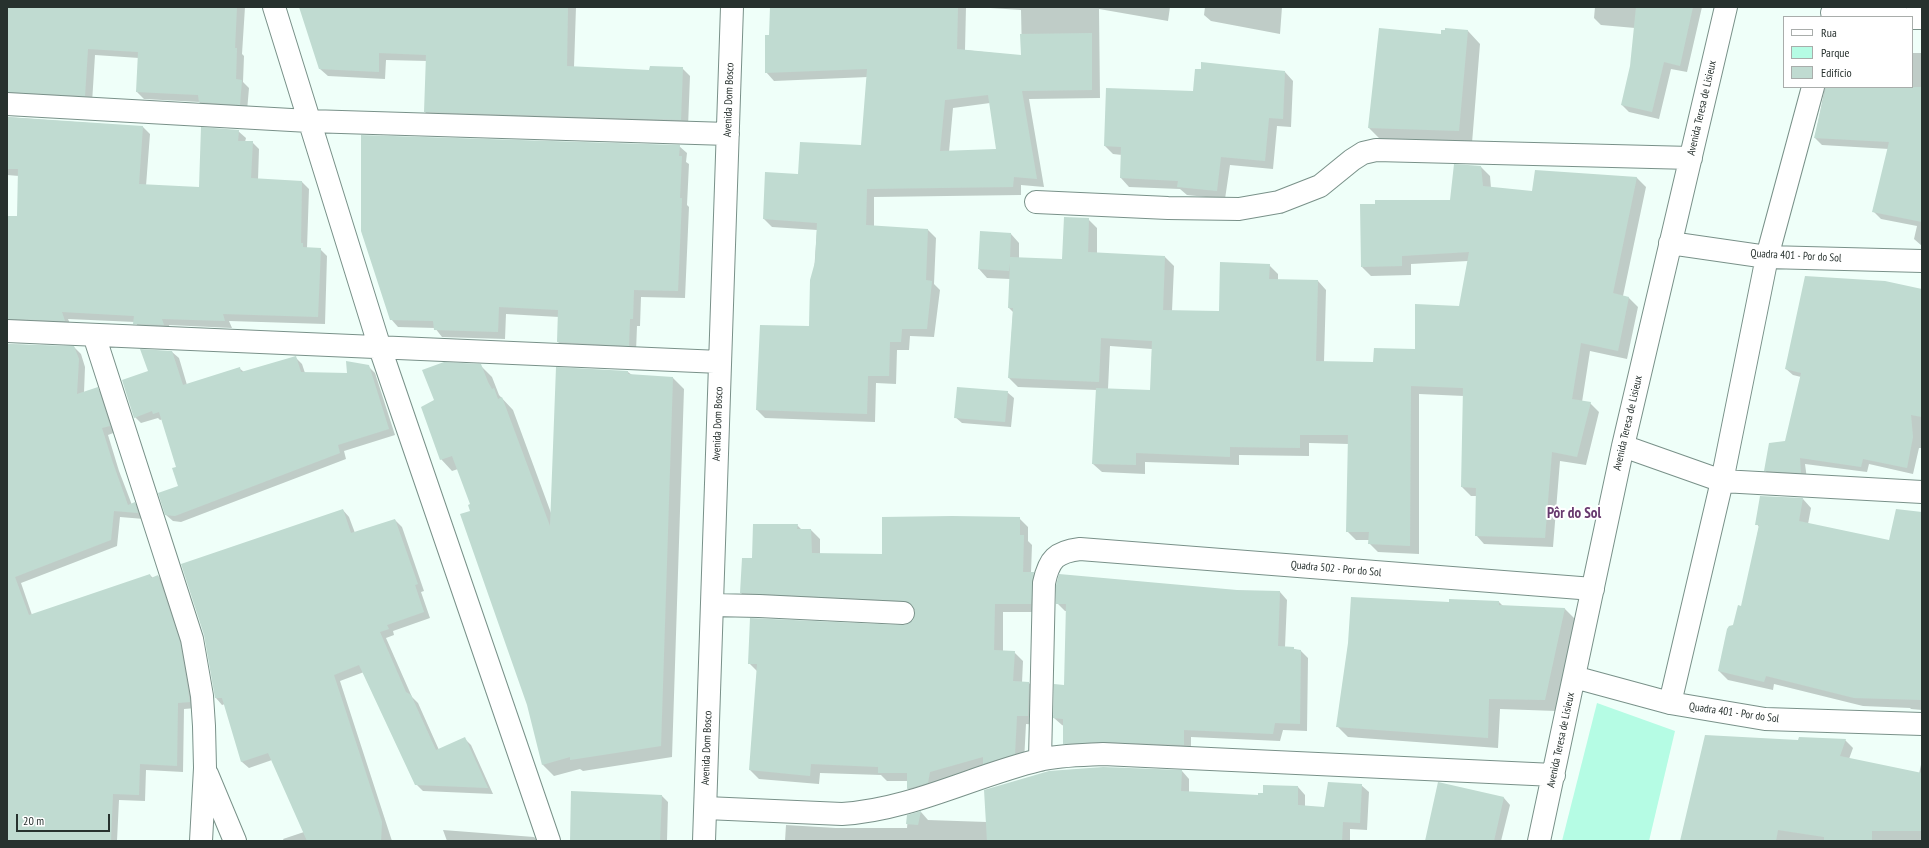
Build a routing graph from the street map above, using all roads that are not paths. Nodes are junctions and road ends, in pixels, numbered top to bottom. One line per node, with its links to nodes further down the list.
1 (274, 7): 8 (street)
2 (732, 7): 9 (street, Avenida Dom Bosco)
3 (1726, 7): 10 (street, Avenida Teresa de Lisieux)
4 (1831, 12): 5 (street)
5 (1886, 16)
6 (1812, 88): 13 (street)
7 (7, 104): 8 (street)
8 (310, 120): 9 (street); 17 (street)
9 (728, 134): 18 (street, Avenida Dom Bosco)
10 (1691, 158): 11 (street); 12 (street, Avenida Teresa de Lisieux)
11 (1036, 202)
12 (1670, 243): 13 (street, Quadra 401 - Por do Sol); 19 (street, Avenida Teresa de Lisieux)
13 (1767, 257): 14 (street, Quadra 401 - Por do Sol); 20 (street)
14 (1922, 261)
15 (7, 331): 16 (street)
16 (94, 335): 17 (street); 29 (street)
17 (380, 348): 18 (street); 34 (street)
18 (720, 362): 23 (street, Avenida Dom Bosco)
19 (1622, 446): 20 (street); 22 (street, Avenida Teresa de Lisieux)
20 (1722, 481): 21 (street); 26 (street)
21 (1922, 492)
22 (1593, 589): 25 (street, Avenida Teresa de Lisieux); 28 (street, Quadra 502 - Por do Sol)
23 (712, 605): 24 (street); 31 (street, Avenida Dom Bosco)
24 (903, 613)
25 (1574, 677): 26 (street, Quadra 401 - Por do Sol); 30 (street, Avenida Teresa de Lisieux)
26 (1670, 703): 27 (street, Quadra 401 - Por do Sol)
27 (1922, 724)
28 (1040, 760): 30 (street); 31 (street)
29 (205, 768): 32 (street); 33 (street)
30 (1554, 775): 36 (street, Avenida Teresa de Lisieux)
31 (706, 808): 35 (street, Avenida Dom Bosco)
32 (201, 841)
33 (235, 841)
34 (549, 841)
35 (704, 841)
36 (1539, 841)

